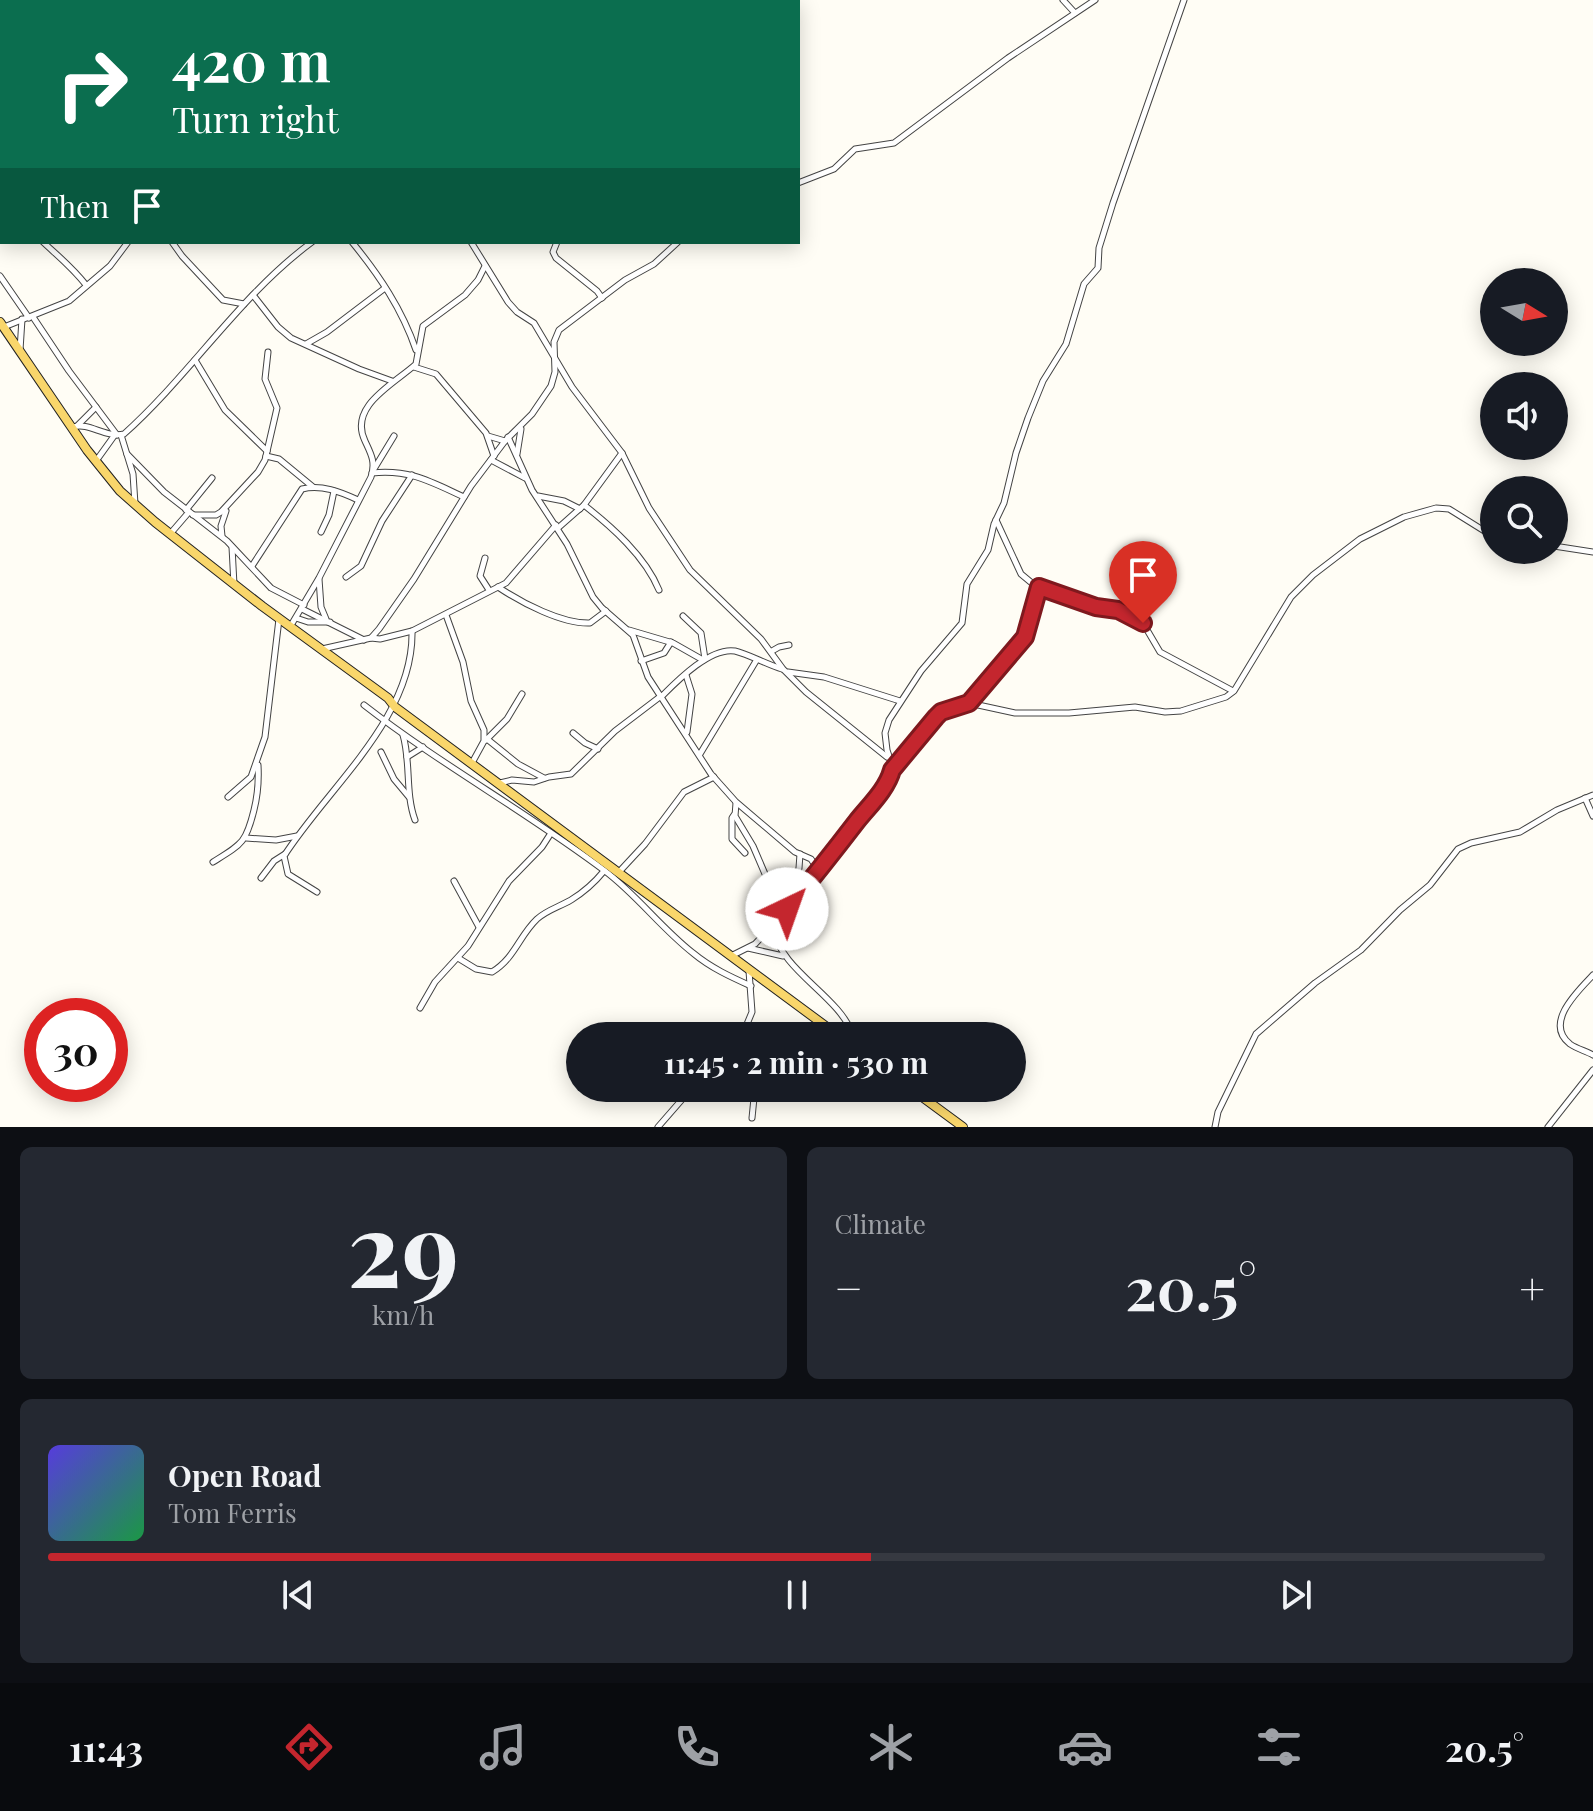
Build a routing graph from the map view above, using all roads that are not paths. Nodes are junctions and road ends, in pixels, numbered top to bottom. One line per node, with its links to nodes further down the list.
1 (1063, 0): 4 (street)
2 (1095, 0): 4 (street)
3 (1184, 0): 57 (street)
4 (1075, 13): 5 (street)
5 (800, 182)
6 (45, 244): 16 (street)
7 (126, 244): 16 (street)
8 (173, 244): 20 (street)
9 (309, 244): 18 (street)
10 (354, 244): 17 (street)
11 (474, 244): 14 (street)
12 (556, 244): 19 (street)
13 (676, 244): 19 (street)
14 (485, 265): 24 (street); 27 (street)
15 (0, 276): 21 (street)
16 (86, 285): 21 (street)
17 (385, 288): 23 (street); 24 (street)
18 (253, 295): 20 (street); 23 (street)
19 (602, 298): 27 (street)
20 (244, 304): 28 (street)
21 (28, 318): 22 (street); 25 (street); 31 (street)
22 (2, 325): 25 (main road)
23 (305, 344): 30 (street)
24 (417, 351): 29 (street)
25 (20, 352): 33 (main road)
26 (268, 352): 40 (street)
27 (553, 357): 32 (street); 38 (street)
28 (195, 360): 34 (street); 40 (street)
29 (413, 367): 30 (street); 36 (street)
30 (393, 381): 44 (street)
31 (96, 407): 33 (street); 34 (street)
32 (526, 421): 37 (street); 41 (street)
33 (75, 426): 34 (street); 43 (main road)
34 (118, 435): 39 (street); 43 (street)
35 (394, 436): 44 (street)
36 (488, 436): 37 (street); 42 (street)
37 (507, 439): 41 (street); 42 (street)
38 (622, 453): 55 (street); 89 (street)
39 (127, 454): 53 (street); 56 (street)
40 (266, 454): 48 (street); 54 (street)
41 (517, 455): 47 (street)
42 (492, 458): 47 (street); 51 (street)
43 (96, 461): 53 (main road)
44 (373, 471): 45 (street); 52 (street)
45 (412, 475): 51 (street); 68 (street)
46 (212, 478): 56 (street)
47 (527, 479): 50 (street)
48 (313, 487): 49 (street); 67 (street)
49 (334, 491): 52 (street); 60 (street)
50 (537, 496): 55 (street); 58 (street)
51 (464, 497): 85 (street)
52 (358, 500): 69 (street)
53 (135, 504): 61 (main road)
54 (227, 506): 56 (street); 62 (street)
55 (582, 507): 58 (street); 74 (street)
56 (189, 512): 61 (street); 62 (street)
57 (996, 520): 72 (street); 98 (street)
58 (557, 527): 71 (street); 76 (street)
59 (1480, 528): 95 (street)
60 (321, 532)
61 (170, 534): 70 (main road)
62 (223, 538): 63 (street)
63 (232, 546): 67 (street); 70 (street)
64 (1568, 548): 65 (street)
65 (1593, 552)
66 (485, 558): 73 (street)
67 (252, 566): 75 (street)
68 (346, 577)
69 (319, 578): 75 (street); 81 (street)
70 (234, 585): 80 (main road)
71 (498, 587): 73 (street); 76 (street)
72 (1039, 587): 95 (street); 99 (street)
73 (489, 590): 77 (street)
74 (659, 590)
75 (303, 607): 79 (street); 81 (street)
76 (606, 611): 83 (street)
77 (446, 615): 84 (street); 106 (street)
78 (683, 616): 90 (street)
79 (296, 618): 81 (street); 82 (street)
80 (279, 619): 82 (main road); 113 (street)
81 (328, 621): 85 (street)
82 (290, 627): 88 (main road)
83 (628, 630): 86 (street); 91 (street)
84 (412, 631): 85 (street); 101 (street)
85 (367, 639): 88 (street)
86 (671, 642): 90 (street); 91 (street)
87 (789, 645): 89 (street)
88 (319, 649): 101 (main road)
89 (771, 652): 93 (street)
90 (704, 660): 92 (street); 94 (street)
91 (641, 661): 97 (street)
92 (756, 661): 93 (street); 110 (street)
93 (786, 671): 98 (street); 112 (street)
94 (686, 675): 97 (street); 105 (street)
95 (1234, 691): 99 (street)
96 (522, 694): 106 (street)
97 (661, 696): 105 (street); 108 (street)
98 (900, 701): 112 (street)
99 (969, 703): 115 (street)
100 (364, 705): 102 (street)
101 (395, 707): 102 (street); 114 (main road)
102 (383, 720): 104 (street); 128 (street)
103 (573, 733): 108 (street)
104 (402, 734): 107 (street); 111 (street)
105 (687, 734): 110 (street)
106 (486, 740): 114 (street); 117 (street)
107 (423, 747): 111 (street); 127 (street)
108 (598, 749): 117 (street)
109 (381, 752): 121 (street)
110 (700, 754): 116 (street)
111 (407, 757): 121 (street)
112 (890, 758): 115 (street)
113 (258, 760): 120 (street); 129 (street)
114 (472, 763): 118 (main road)
115 (892, 770): 135 (street)
116 (714, 777): 123 (street); 136 (street)
117 (544, 778): 118 (street)
118 (500, 783): 136 (main road)
119 (1593, 795): 122 (street)
120 (228, 797)
121 (410, 797): 126 (street)
122 (1585, 798): 125 (street); 163 (street)
123 (736, 802): 124 (street); 132 (street)
124 (735, 814): 130 (street); 143 (street)
125 (1593, 816)
126 (415, 820)
127 (551, 833): 134 (street); 142 (street)
128 (298, 836): 129 (street); 131 (street)
129 (246, 838): 133 (street)
130 (745, 853)
131 (286, 854): 137 (street); 139 (street)
132 (800, 854): 135 (street); 140 (street)
133 (213, 862)
134 (604, 871): 147 (street); 150 (street)
135 (819, 871): 140 (street)
136 (619, 872): 145 (main road)
137 (261, 878)
138 (454, 881): 142 (street)
139 (317, 892)
140 (787, 909): 141 (street)
141 (772, 926): 143 (street); 146 (street)
142 (479, 927): 147 (street)
143 (764, 935): 144 (street)
144 (748, 948): 145 (street); 146 (street)
145 (731, 956): 148 (main road)
146 (784, 956): 154 (street)
147 (458, 958): 151 (street)
148 (749, 970): 150 (street); 153 (main road)
149 (1593, 975): 155 (street)
150 (751, 986): 152 (street)
151 (420, 1008)
152 (748, 1022)
153 (820, 1022)
154 (847, 1022)
155 (1593, 1055)
156 (1593, 1070): 164 (street)
157 (680, 1102): 162 (street)
158 (754, 1102): 160 (street)
159 (927, 1102): 161 (main road)
160 (752, 1118)
161 (956, 1125)
162 (658, 1127)
163 (1215, 1127)
164 (1548, 1127)

